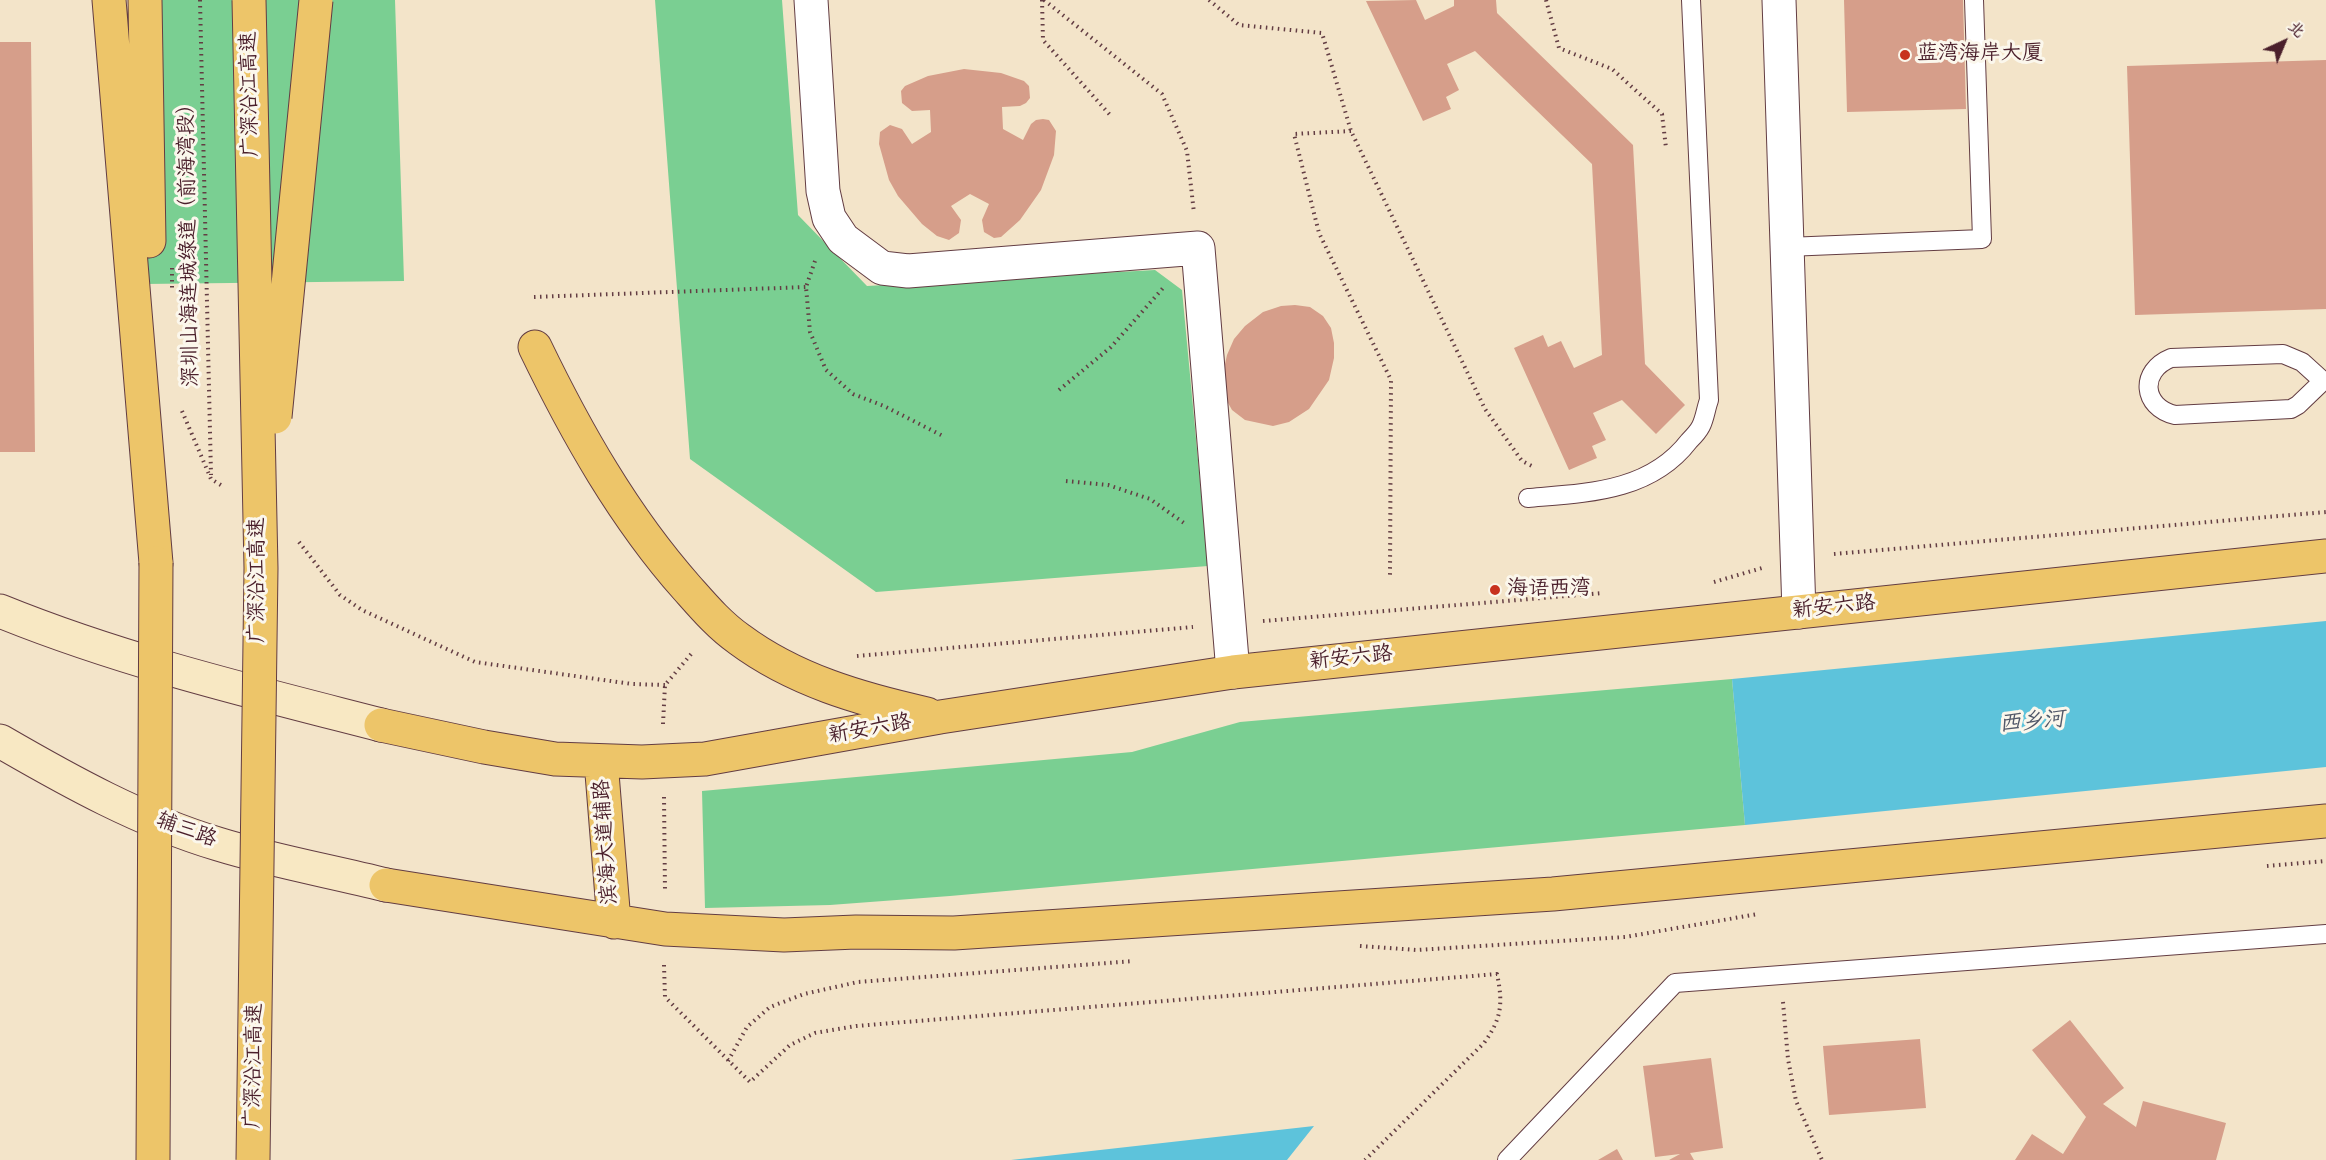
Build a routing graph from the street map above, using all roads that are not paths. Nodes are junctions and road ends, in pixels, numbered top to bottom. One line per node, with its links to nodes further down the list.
1 (109, 0): 14 (main road)
2 (145, 0): 14 (main road)
3 (249, 0): 15 (main road, 广深沿江高速, bridge)
4 (316, 0): 15 (main road, bridge)
5 (811, 0): 18 (street)
6 (1691, 0): 12 (lane)
7 (1779, 0): 9 (street)
8 (1974, 0): 9 (lane)
9 (1787, 247): 17 (street)
10 (535, 347): 19 (main road)
11 (2325, 381): 11 (lane)
12 (1528, 498)
13 (2326, 556): 17 (main road, 新安六路)
14 (156, 563): 25 (main road, bridge)
15 (261, 568): 26 (main road, 广深沿江高速, bridge)
16 (0, 611): 21 (main road, 新安六路)
17 (1799, 612): 18 (main road, 新安六路)
18 (1233, 672): 19 (main road, 新安六路)
19 (940, 717): 21 (main road, 新安六路)
20 (0, 741): 23 (main road, 辅三路)
21 (601, 762): 23 (main road, 滨海大道辅路)
22 (2326, 821): 23 (main road)
23 (614, 922)
24 (2326, 934): 27 (lane)
25 (153, 1160)
26 (254, 1160)
27 (1507, 1160)

